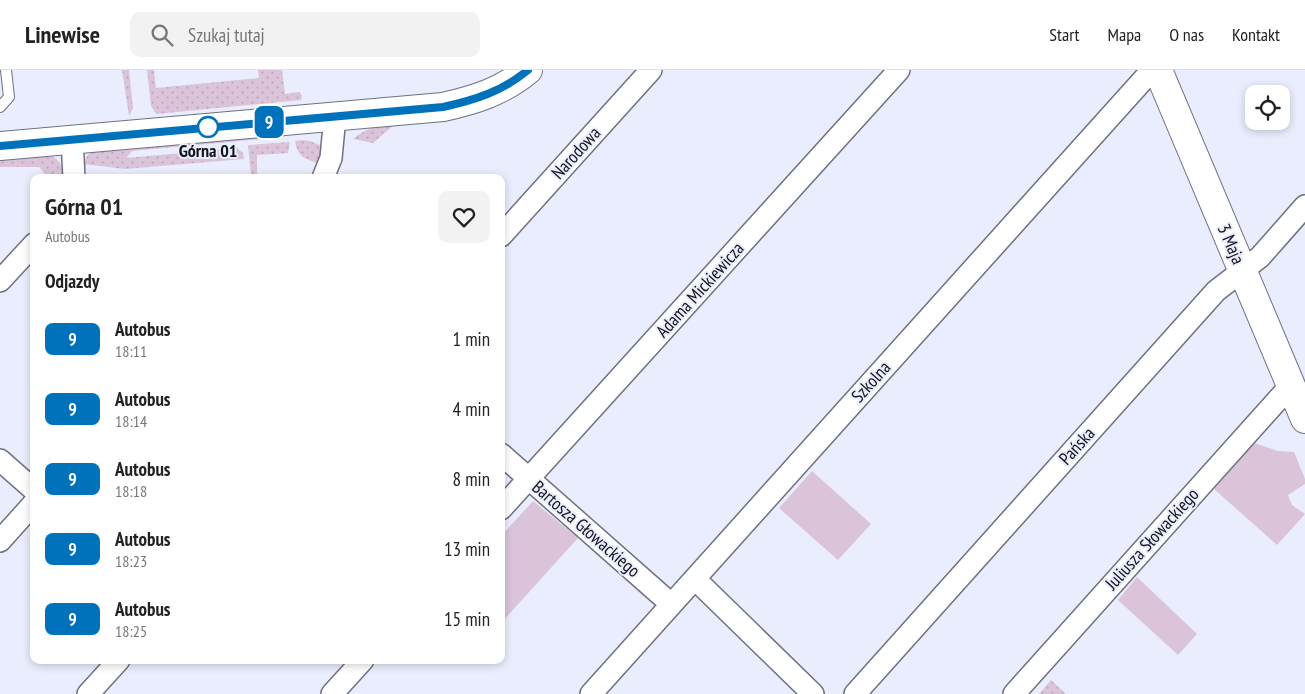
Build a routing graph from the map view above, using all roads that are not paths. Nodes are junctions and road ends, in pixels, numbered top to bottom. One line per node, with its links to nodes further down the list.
1 (6, 70): 7 (lane)
2 (528, 70): 8 (street)
3 (651, 70): 14 (street, Narodowa)
4 (899, 70): 22 (street, Adama Mickiewicza)
5 (1152, 70): 27 (street, Szkolna)
6 (1158, 70): 16 (street, 3 Maja)
7 (0, 107)
8 (336, 116): 9 (street); 12 (street)
9 (72, 139): 10 (street); 11 (street)
10 (0, 146)
11 (74, 174)
12 (325, 174)
13 (1305, 206): 16 (street, Pańska)
14 (505, 232)
15 (30, 248): 17 (street)
16 (1242, 270): 18 (street, 3 Maja); 35 (street, Pańska)
17 (0, 282)
18 (1291, 385): 19 (street, 3 Maja); 36 (street, Juliusza Słowackiego)
19 (1305, 419)
20 (505, 458): 22 (street, Bartosza Głowackiego)
21 (0, 460): 23 (street)
22 (529, 479): 24 (street, Adama Mickiewicza); 28 (street, Bartosza Głowackiego)
23 (30, 486)
24 (505, 505)
25 (30, 507): 26 (street)
26 (0, 541)
27 (695, 579): 28 (street, Szkolna); 34 (street)
28 (671, 604): 33 (street, Szkolna)
29 (115, 664): 31 (street)
30 (359, 664): 32 (street)
31 (88, 694)
32 (332, 694)
33 (591, 694)
34 (813, 694)
35 (855, 694)
36 (1014, 694)

